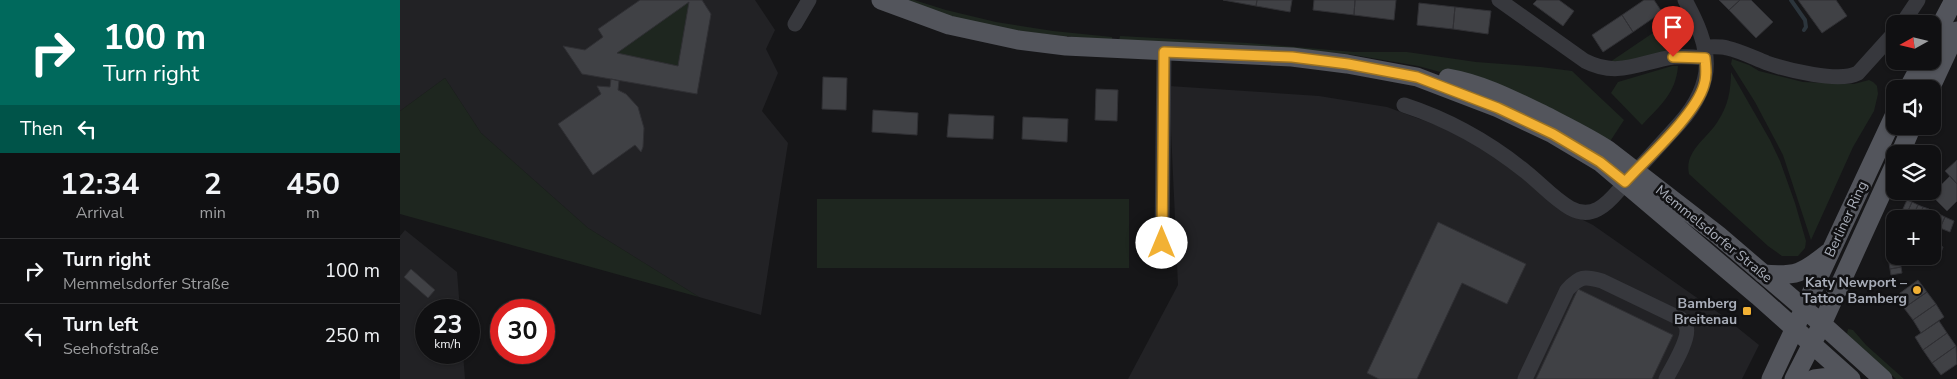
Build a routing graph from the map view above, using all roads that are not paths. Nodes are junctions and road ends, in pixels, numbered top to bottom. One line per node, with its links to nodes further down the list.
1 (809, 0): 8 (street)
2 (880, 0): 12 (main road, Memmelsdorfer Straße)
3 (1499, 0): 13 (street)
4 (1684, 0): 13 (street)
5 (1918, 0): 7 (street)
6 (1954, 0): 9 (main road)
7 (1908, 15)
8 (795, 24)
9 (1941, 25)
10 (1957, 31): 14 (main road)
11 (1886, 42): 13 (street)
12 (1164, 52): 17 (main road, Memmelsdorfer Straße); 19 (street)
13 (1705, 52): 17 (street)
14 (1934, 80)
15 (1404, 105): 17 (street)
16 (1886, 133): 20 (main road, Berliner Ring)
17 (1630, 177): 21 (main road, Memmelsdorfer Straße); 24 (main road, Memmelsdorfer Straße)
18 (1886, 184): 23 (main road, Berliner Ring)
19 (1162, 243)
20 (1831, 251): 21 (main road); 22 (main road, Berliner Ring)
21 (1763, 274): 22 (main road, Memmelsdorfer Straße)
22 (1804, 308): 23 (main road, Memmelsdorfer Straße); 24 (main road, Berliner Ring)
23 (1822, 324): 25 (main road, Berliner Ring); 33 (main road, Memmelsdorfer Straße)
24 (1794, 328): 25 (main road, Memmelsdorfer Straße); 28 (main road, Berliner Ring)
25 (1811, 344): 29 (main road, Berliner Ring); 32 (main road, Memmelsdorfer Straße)
26 (1525, 379): 27 (street)
27 (1666, 379)
28 (1771, 379)
29 (1794, 379)
30 (1814, 379): 31 (main road)
31 (1843, 379)
32 (1851, 379)
33 (1883, 379)

